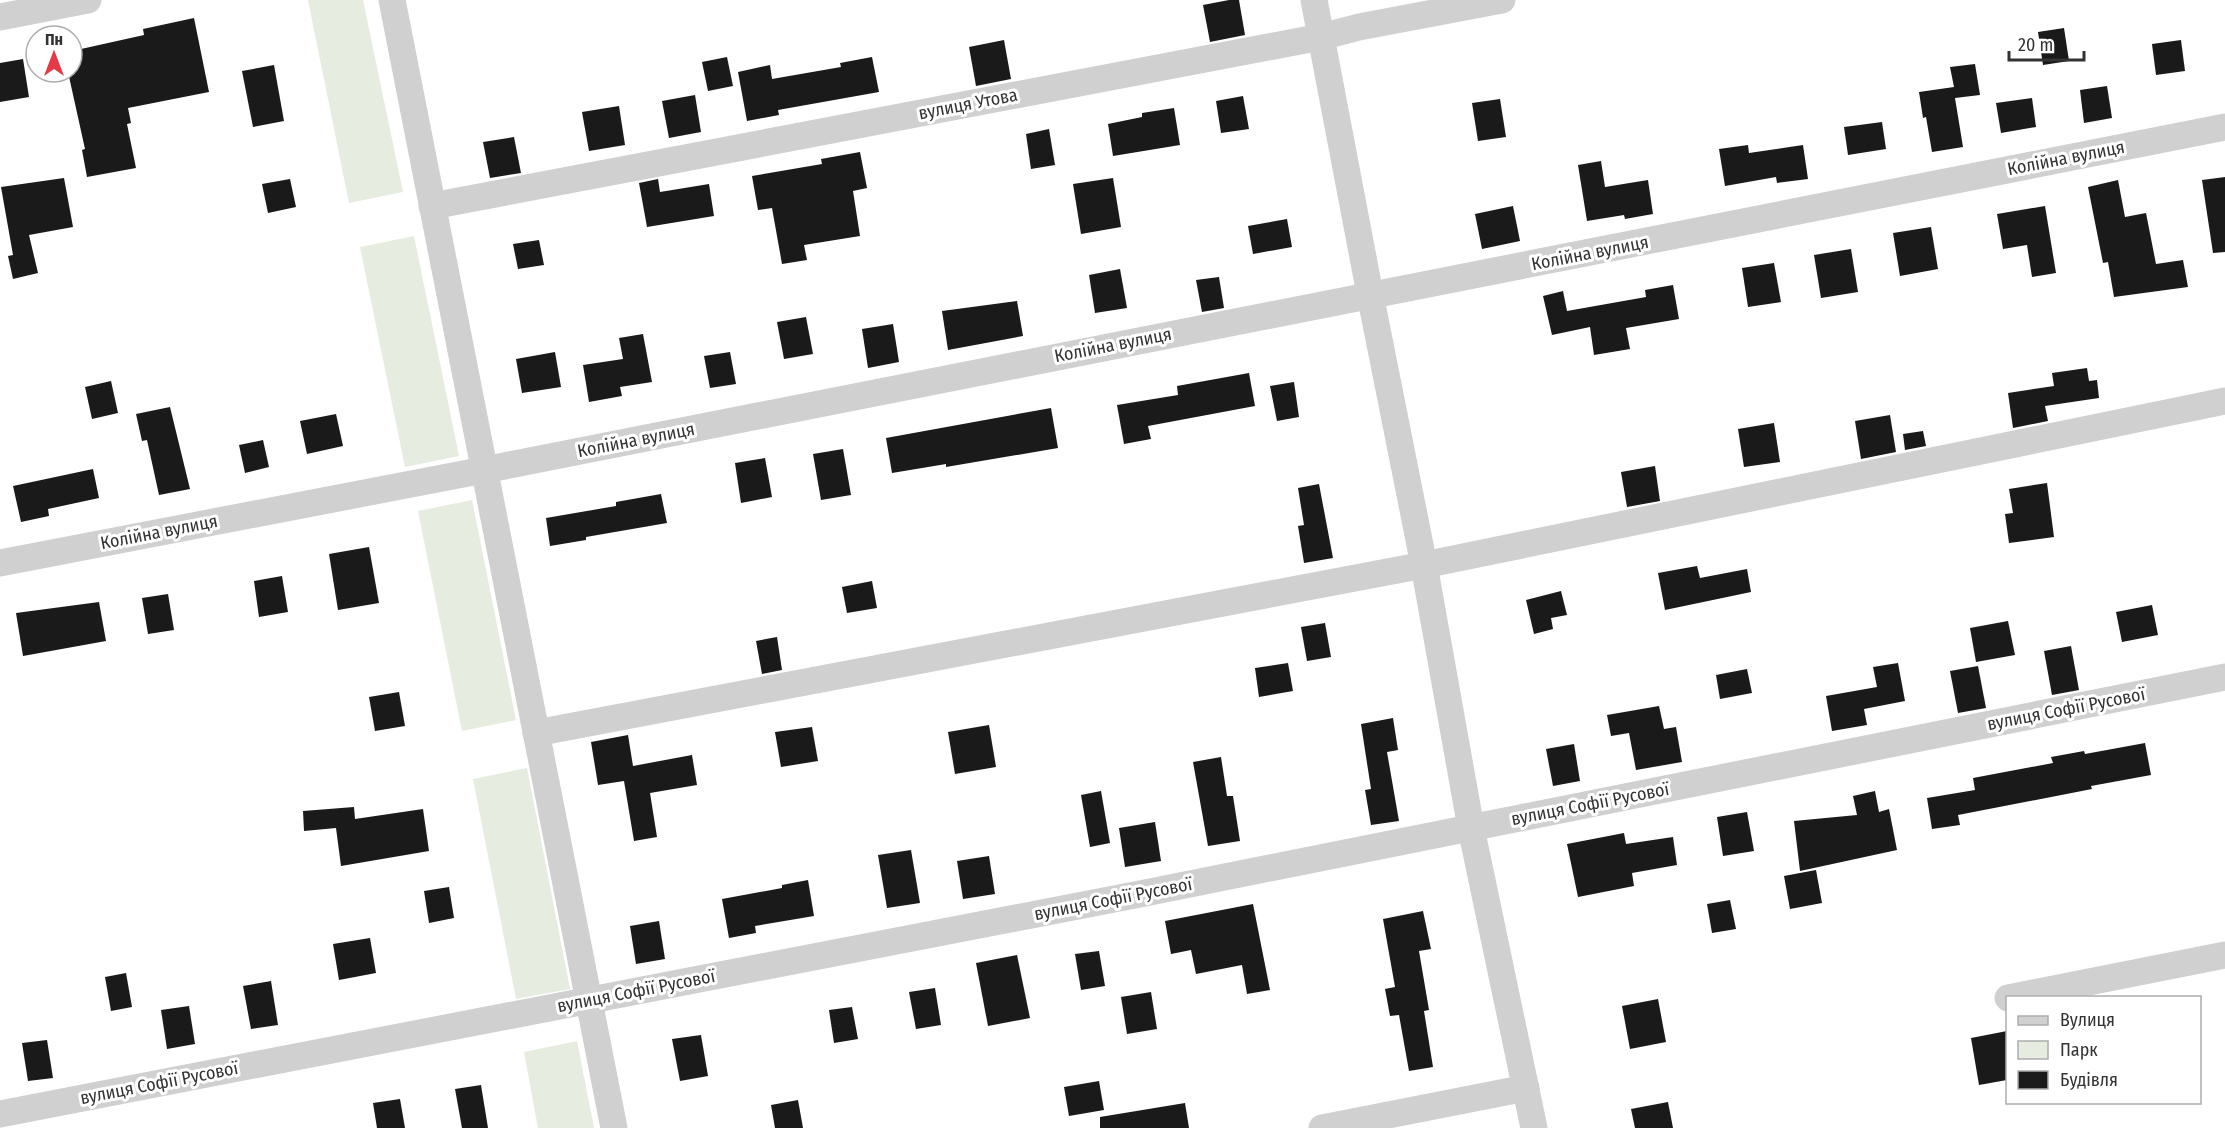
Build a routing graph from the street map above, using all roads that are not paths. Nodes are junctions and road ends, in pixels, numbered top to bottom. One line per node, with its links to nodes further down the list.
1 (88, 0): 5 (street)
2 (392, 0): 8 (street)
3 (1314, 0): 6 (street)
4 (1502, 0): 6 (street, вулиця Утова)
5 (0, 17)
6 (1321, 37): 8 (street, вулиця Утова); 9 (street)
7 (2225, 127): 9 (street, Колійна вулиця)
8 (432, 206): 11 (street)
9 (1370, 294): 11 (street, Колійна вулиця); 13 (street)
10 (2225, 401): 13 (street)
11 (484, 470): 12 (street, Колійна вулиця); 15 (street)
12 (0, 563)
13 (1424, 565): 15 (street); 16 (street)
14 (2225, 678): 16 (street, вулиця Софії Русової)
15 (536, 733): 19 (street)
16 (1471, 828): 19 (street, вулиця Софії Русової); 20 (street)
17 (2225, 955): 18 (street)
18 (2017, 996)
19 (589, 1000): 21 (street, вулиця Софії Русової); 22 (street)
20 (1526, 1088): 23 (street); 24 (street)
21 (0, 1114)
22 (614, 1128)
23 (1322, 1128)
24 (1534, 1128)

